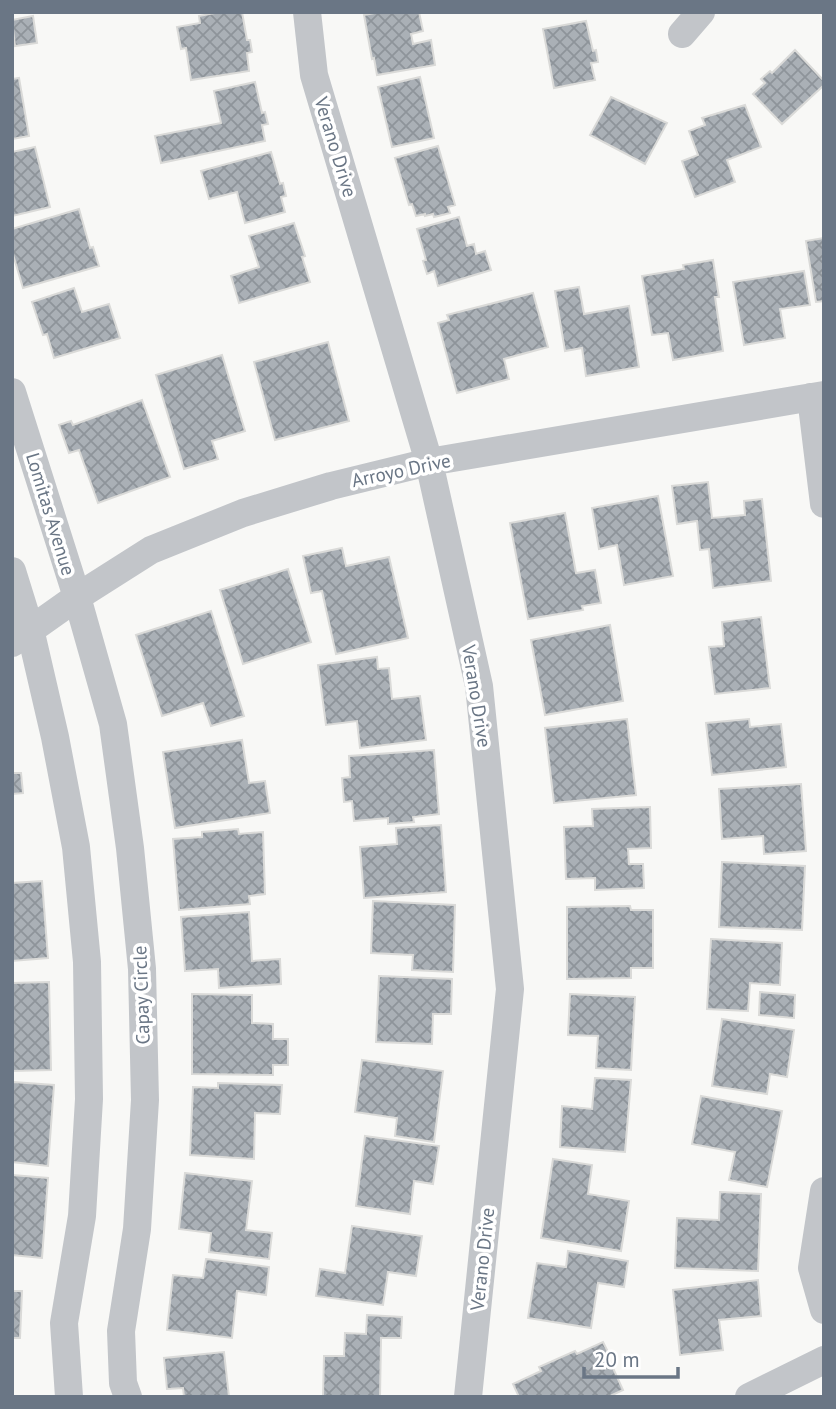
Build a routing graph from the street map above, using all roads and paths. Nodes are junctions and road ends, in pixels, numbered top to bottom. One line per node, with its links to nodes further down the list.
1 (307, 12): 6 (street, Verano Drive)
2 (701, 12): 3 (street)
3 (682, 34)
4 (12, 392): 9 (street, Lomitas Avenue)
5 (818, 396): 6 (street, Arroyo Drive); 7 (street)
6 (429, 462): 9 (street, Arroyo Drive); 16 (street, Verano Drive)
7 (824, 504)
8 (12, 571): 10 (street)
9 (77, 597): 10 (street, Arroyo Drive); 15 (street, Capay Circle)
10 (21, 636): 14 (street)
11 (824, 1191): 12 (street)
12 (824, 1310)
13 (824, 1360): 17 (street)
14 (69, 1397)
15 (128, 1397)
16 (468, 1397)
17 (749, 1397)

